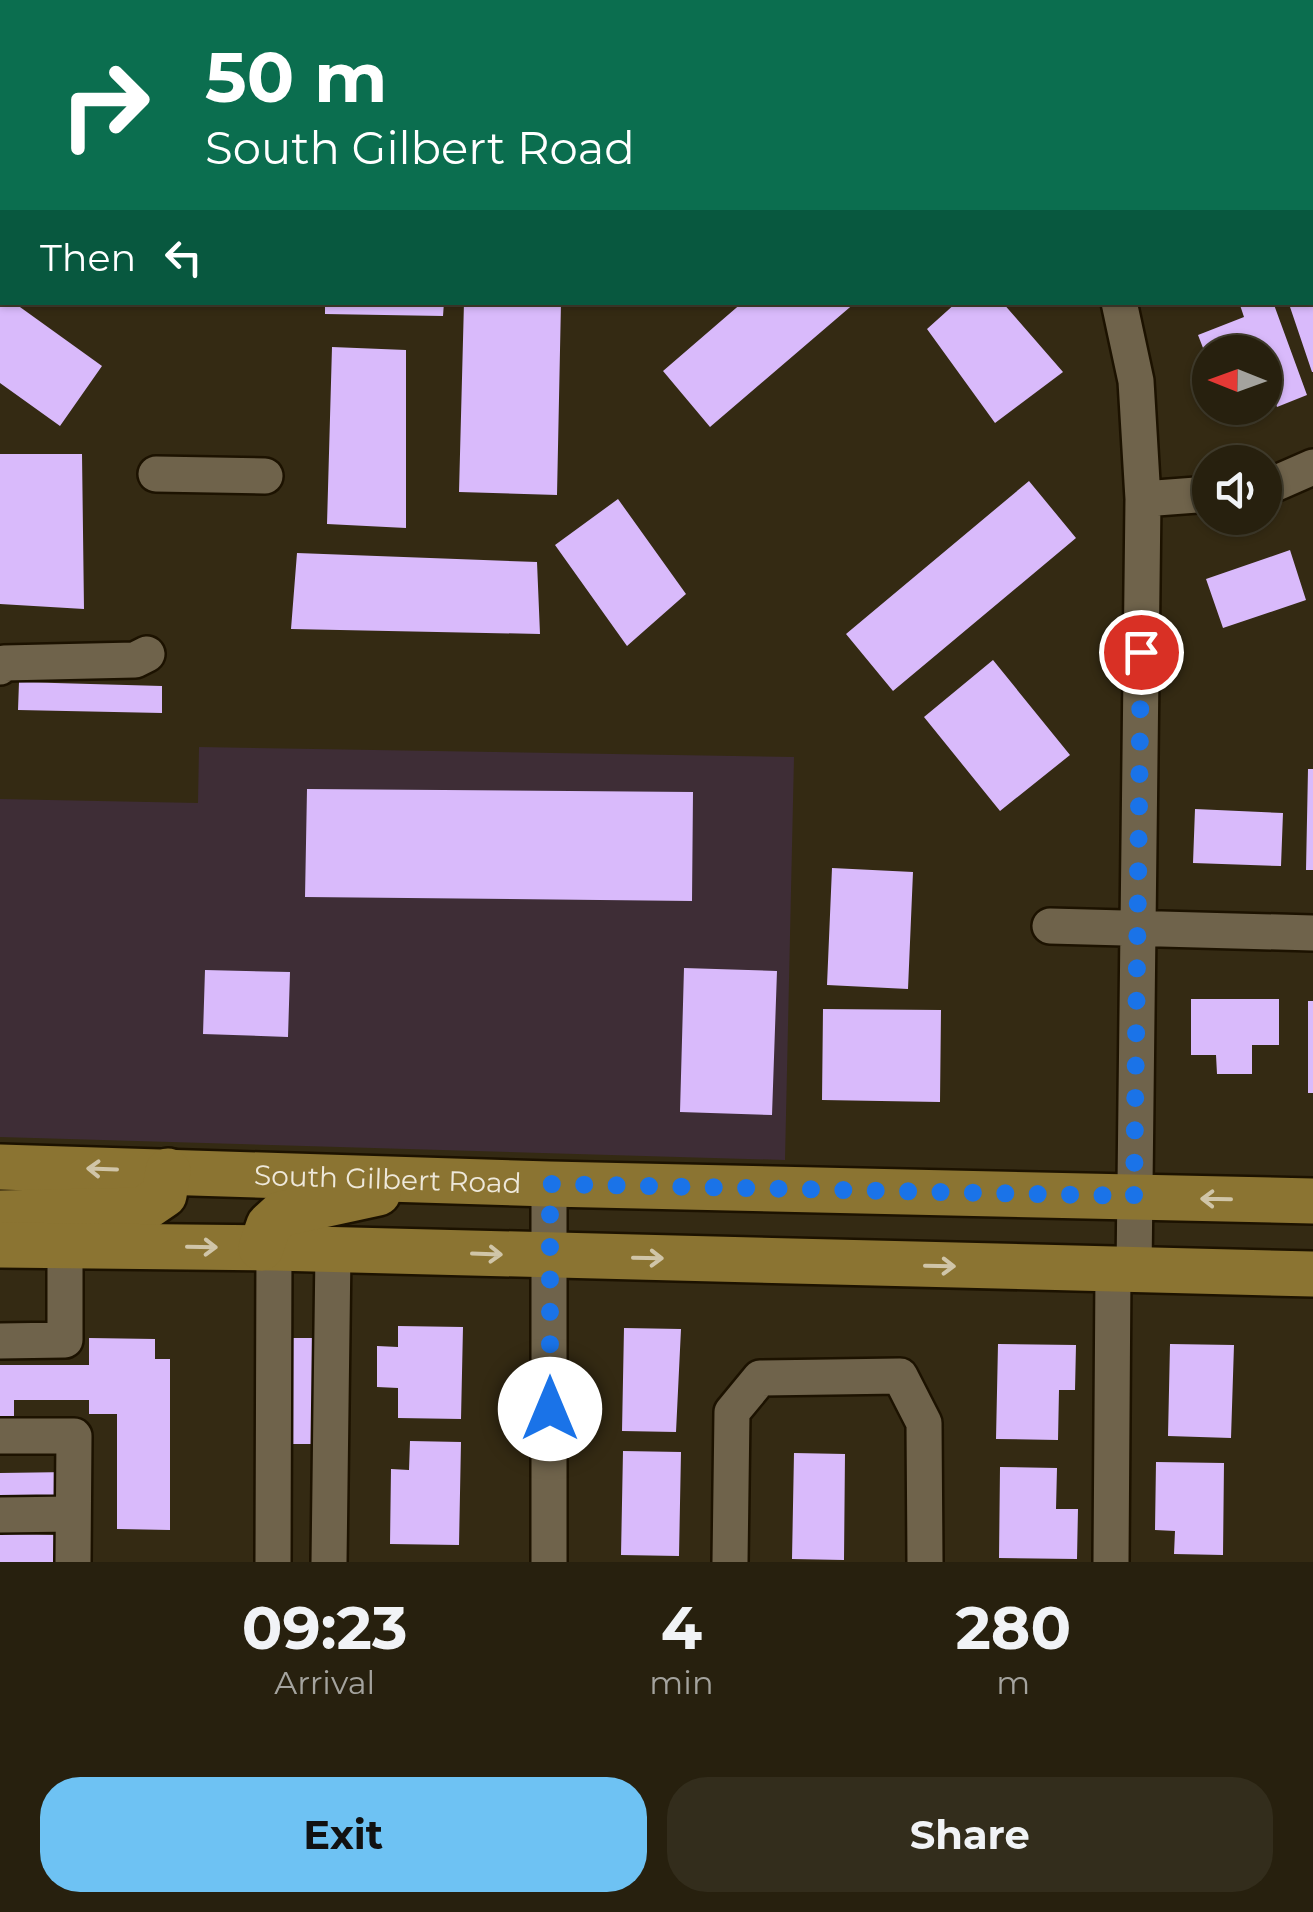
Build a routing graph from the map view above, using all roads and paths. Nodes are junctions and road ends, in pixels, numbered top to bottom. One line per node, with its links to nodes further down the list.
1 (1120, 305): 7 (street)
2 (1313, 468): 5 (street)
3 (156, 474): 4 (street)
4 (265, 476)
5 (1282, 481)
6 (1192, 495): 7 (street)
7 (1143, 499): 11 (street)
8 (147, 654): 9 (street)
9 (0, 668)
10 (1050, 926): 11 (street)
11 (1138, 928): 12 (street); 17 (street)
12 (1313, 933)
13 (0, 1167): 14 (main road, South Gilbert Road, one-way to 13)
14 (168, 1171): 15 (main road, South Gilbert Road); 19 (main road)
15 (418, 1179): 16 (main road, South Gilbert Road); 22 (main road)
16 (550, 1184): 17 (main road, South Gilbert Road); 24 (street)
17 (1134, 1196): 18 (main road, South Gilbert Road, one-way to 17); 25 (street)
18 (1313, 1201)
19 (0, 1213)
20 (0, 1245): 21 (main road)
21 (65, 1246): 22 (main road, one-way to 22); 27 (street)
22 (268, 1248): 23 (main road); 32 (street)
23 (332, 1250): 24 (main road, one-way to 24); 33 (street)
24 (550, 1255): 25 (main road, one-way to 25); 34 (street)
25 (1123, 1270): 26 (main road); 37 (street)
26 (1313, 1274)
27 (0, 1341)
28 (0, 1436): 29 (street)
29 (73, 1514): 30 (street); 31 (street)
30 (0, 1515)
31 (73, 1562)
32 (273, 1562)
33 (329, 1562)
34 (549, 1562)
35 (730, 1562): 36 (street)
36 (925, 1562)
37 (1110, 1562)

